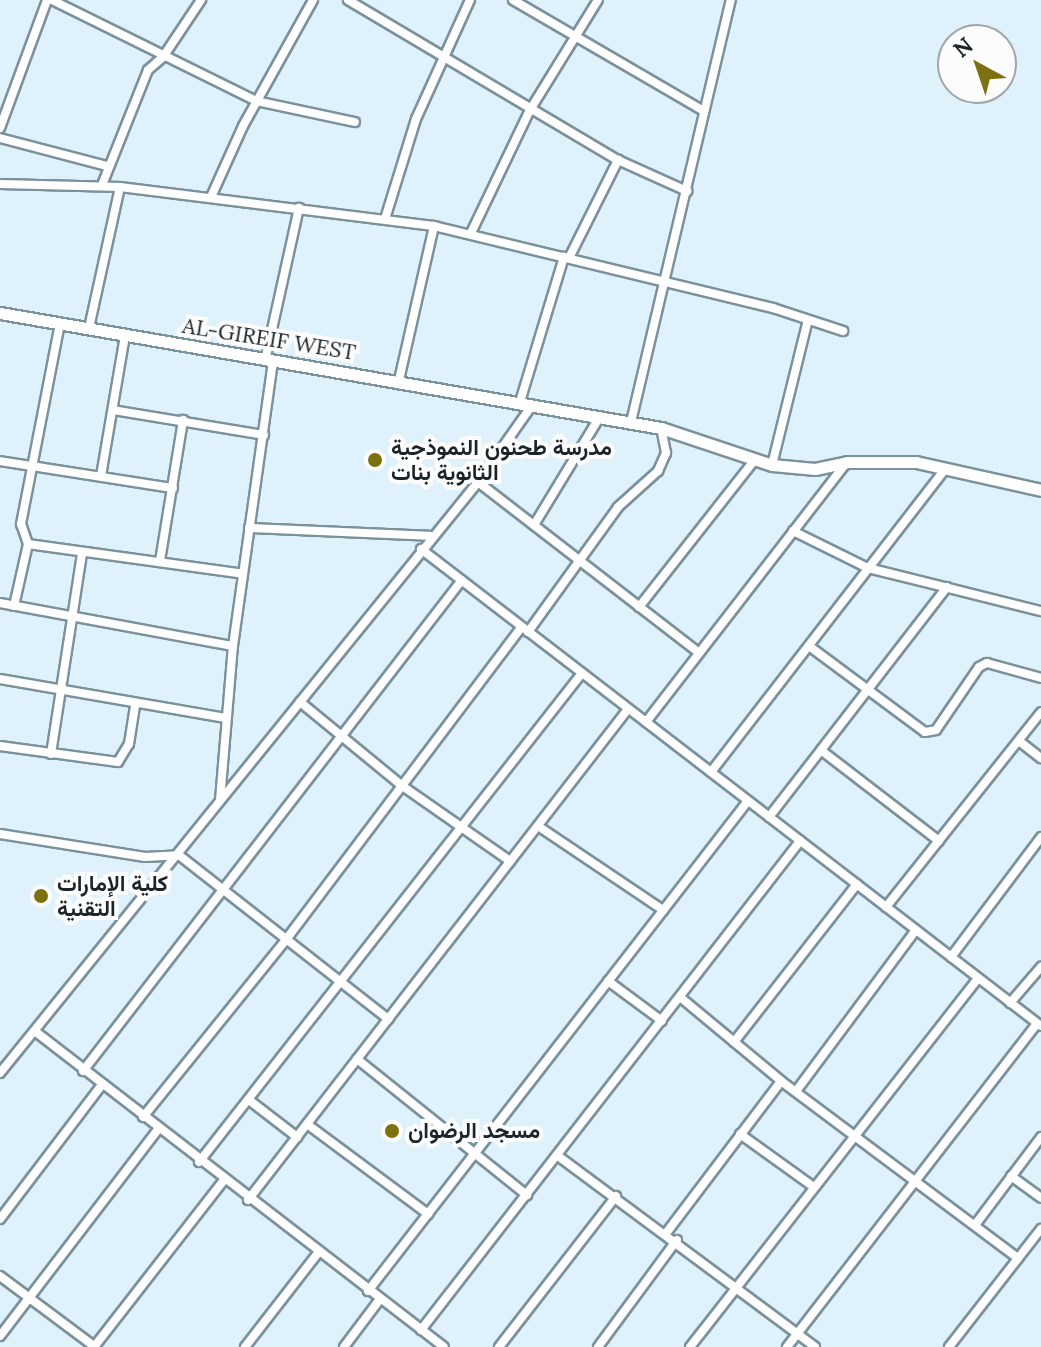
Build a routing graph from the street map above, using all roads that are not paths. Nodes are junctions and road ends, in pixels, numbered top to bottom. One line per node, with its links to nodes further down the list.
1 (50, 0): 10 (street); 18 (street)
2 (78, 0): 10 (street)
3 (201, 0): 13 (street)
4 (313, 0): 14 (street)
5 (348, 0): 12 (street)
6 (470, 0): 12 (street)
7 (513, 0): 11 (street)
8 (598, 0): 11 (street)
9 (731, 0): 16 (street)
10 (74, 11): 13 (street)
11 (575, 38): 15 (street); 16 (street)
12 (441, 55): 15 (street); 28 (street)
13 (163, 57): 14 (street); 21 (street)
14 (256, 101): 17 (street); 26 (street)
15 (530, 110): 20 (street); 30 (street)
16 (704, 111): 25 (street)
17 (355, 122)
18 (0, 128)
19 (0, 138): 21 (street)
20 (618, 160): 25 (street); 31 (street)
21 (107, 166): 23 (street)
22 (0, 184): 23 (street)
23 (102, 185): 24 (street)
24 (120, 187): 26 (street); 36 (street)
25 (687, 191): 32 (street)
26 (211, 197): 27 (street)
27 (299, 208): 28 (street); 39 (street)
28 (385, 219): 29 (street)
29 (434, 226): 30 (street); 40 (street)
30 (471, 233): 31 (street)
31 (566, 258): 32 (street); 41 (street)
32 (667, 281): 34 (street); 45 (street)
33 (0, 313): 35 (street, AL-GIREIF WEST)
34 (808, 320): 37 (street); 51 (street)
35 (60, 323): 36 (street, AL-GIREIF WEST); 52 (street)
36 (89, 328): 38 (street, AL-GIREIF WEST)
37 (843, 331)
38 (125, 335): 39 (street, AL-GIREIF WEST); 42 (street)
39 (269, 362): 40 (street, AL-GIREIF WEST); 47 (street)
40 (399, 380): 41 (street, AL-GIREIF WEST)
41 (525, 406): 43 (street, AL-GIREIF WEST); 55 (street)
42 (113, 410): 44 (street); 54 (street)
43 (599, 418): 45 (street, AL-GIREIF WEST); 58 (street)
44 (183, 420): 47 (street); 56 (street)
45 (631, 422): 46 (street, AL-GIREIF WEST)
46 (661, 428): 49 (street, AL-GIREIF WEST); 66 (street)
47 (264, 435): 59 (street)
48 (0, 461): 52 (street)
49 (754, 461): 51 (street, AL-GIREIF WEST); 73 (street)
50 (847, 462): 51 (street, AL-GIREIF WEST); 53 (street, AL-GIREIF WEST); 60 (street)
51 (772, 465)
52 (34, 467): 54 (street); 62 (street)
53 (945, 469): 57 (street, AL-GIREIF WEST); 67 (street)
54 (101, 476): 56 (street)
55 (478, 482): 58 (street); 61 (street)
56 (173, 488): 65 (street)
57 (1041, 490)
58 (534, 525): 66 (street)
59 (249, 528): 61 (street); 68 (street)
60 (793, 531): 67 (street); 79 (street)
61 (430, 536): 63 (street)
62 (28, 544): 64 (street); 72 (street)
63 (421, 549): 69 (street); 85 (street)
64 (82, 553): 65 (street); 75 (street)
65 (160, 561): 68 (street)
66 (582, 563): 73 (street); 76 (street)
67 (868, 568): 70 (street); 78 (street)
68 (243, 574): 77 (street)
69 (462, 580): 76 (street); 91 (street)
70 (947, 587): 74 (street); 84 (street)
71 (0, 603): 72 (street)
72 (14, 606): 75 (street)
73 (639, 607): 79 (street)
74 (1041, 611)
75 (72, 617): 77 (street); 83 (street)
76 (525, 629): 80 (street); 98 (street)
77 (233, 646): 89 (street)
78 (809, 646): 84 (street); 97 (street)
79 (699, 653): 90 (street)
80 (582, 673): 87 (street); 103 (street)
81 (1041, 678): 84 (street)
82 (0, 679): 83 (street)
83 (62, 691): 86 (street); 95 (street)
84 (866, 692): 94 (street)
85 (300, 702): 91 (street); 99 (street)
86 (135, 705): 89 (street); 95 (street)
87 (628, 709): 90 (street); 102 (street)
88 (1041, 712): 92 (street)
89 (226, 718): 99 (street)
90 (646, 722): 97 (street)
91 (341, 738): 98 (street); 111 (street)
92 (1019, 741): 96 (street); 107 (street)
93 (0, 746): 95 (street)
94 (821, 750): 101 (street); 107 (street)
95 (51, 754)
96 (1041, 758)
97 (711, 772): 100 (street)
98 (401, 785): 103 (street); 115 (street)
99 (220, 801): 108 (street)
100 (748, 801): 101 (street); 113 (street)
101 (769, 817): 106 (street)
102 (538, 826): 109 (street); 113 (street)
103 (462, 828): 109 (street); 120 (street)
104 (0, 834): 108 (street)
105 (1041, 837): 116 (street)
106 (800, 841): 110 (street); 121 (street)
107 (939, 841): 112 (street)
108 (179, 855): 111 (street); 126 (street)
109 (510, 861): 123 (street)
110 (857, 884): 112 (street); 127 (street)
111 (227, 890): 115 (street); 129 (street)
112 (886, 907): 114 (street)
113 (663, 910): 119 (street)
114 (916, 930): 116 (street); 133 (street)
115 (288, 937): 120 (street); 135 (street)
116 (951, 957): 118 (street)
117 (1041, 967): 122 (street)
118 (978, 978): 122 (street); 138 (street)
119 (608, 981): 124 (street); 142 (street)
120 (341, 982): 123 (street); 134 (street)
121 (680, 997): 124 (street); 127 (street)
122 (1010, 1003): 125 (street)
123 (388, 1019): 128 (street)
124 (662, 1021): 143 (street)
125 (1039, 1025): 146 (street)
126 (36, 1032): 129 (street); 130 (street)
127 (734, 1042): 131 (street)
128 (357, 1059): 136 (street); 142 (street)
129 (83, 1071): 132 (street)
130 (0, 1073)
131 (781, 1081): 133 (street); 139 (street)
132 (101, 1086): 135 (street); 154 (street)
133 (797, 1090): 138 (street)
134 (249, 1100): 140 (street); 144 (street)
135 (143, 1117): 137 (street)
136 (307, 1124): 140 (street); 153 (street)
137 (158, 1129): 144 (street); 165 (street)
138 (852, 1133): 146 (street); 148 (street)
139 (740, 1134): 148 (street); 157 (street)
140 (297, 1137): 152 (street)
141 (1040, 1141): 145 (street)
142 (474, 1155): 149 (street); 153 (street)
143 (558, 1156): 149 (street); 150 (street)
144 (199, 1162): 147 (street)
145 (1011, 1176): 151 (street); 155 (street)
146 (916, 1179): 155 (street); 167 (street)
147 (223, 1181): 152 (street); 169 (street)
148 (811, 1185): 162 (street)
149 (527, 1195): 166 (street)
150 (616, 1196): 157 (street); 173 (street)
151 (1041, 1198)
152 (248, 1200): 159 (street)
153 (428, 1214): 163 (street)
154 (0, 1219)
155 (975, 1225): 160 (street)
156 (1041, 1229): 160 (street)
157 (667, 1232): 158 (street)
158 (677, 1240): 162 (street); 174 (street)
159 (318, 1253): 163 (street); 170 (street)
160 (1018, 1258): 178 (street)
161 (0, 1276): 165 (street)
162 (736, 1286): 167 (street); 175 (street)
163 (368, 1291): 164 (street)
164 (380, 1299): 166 (street); 171 (street)
165 (29, 1300): 168 (street); 169 (street)
166 (421, 1330): 172 (street)
167 (797, 1335): 176 (street); 177 (street)
168 (0, 1336)
169 (94, 1346)
170 (245, 1347)
171 (344, 1347)
172 (443, 1347)
173 (499, 1347)
174 (598, 1347)
175 (690, 1347)
176 (787, 1347)
177 (815, 1347)
178 (949, 1347)

